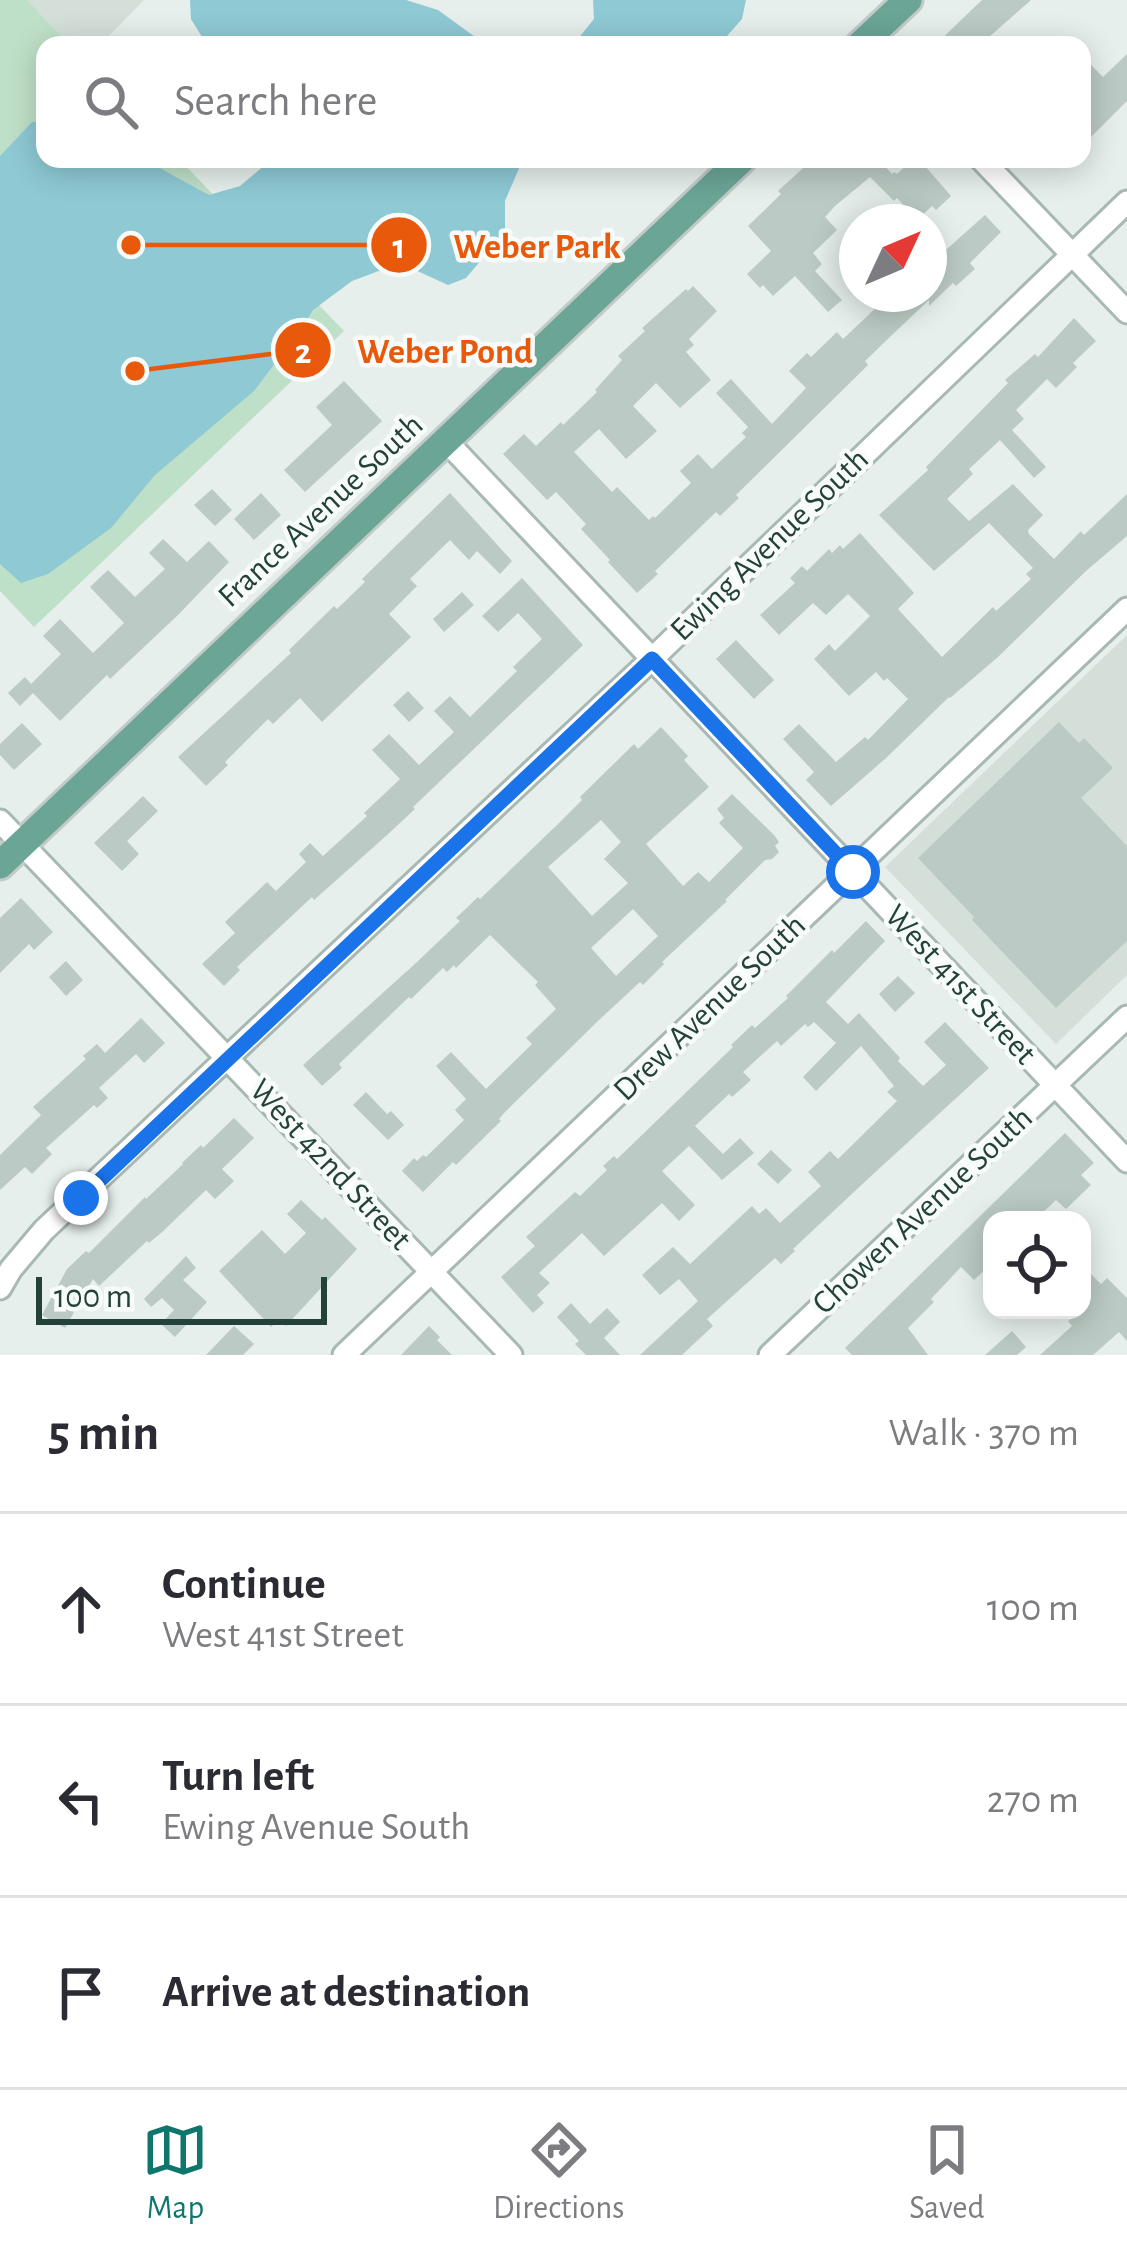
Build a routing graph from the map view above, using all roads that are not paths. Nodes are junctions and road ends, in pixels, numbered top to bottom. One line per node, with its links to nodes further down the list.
1 (908, 0): 2 (main road)
2 (875, 36)
3 (733, 168): 8 (main road, France Avenue South)
4 (990, 168): 6 (street)
5 (1127, 202): 6 (street, Ewing Avenue South)
6 (1072, 255): 7 (street); 10 (street, Ewing Avenue South)
7 (1127, 312)
8 (447, 442): 10 (street, West 41st Street); 12 (main road, France Avenue South)
9 (1127, 609): 14 (street, Drew Avenue South)
10 (652, 659): 14 (street, West 41st Street); 16 (street, Ewing Avenue South)
11 (0, 820): 12 (street, West 42nd Street)
12 (22, 843): 13 (main road, France Avenue South); 16 (street, West 42nd Street)
13 (0, 866)
14 (853, 872): 17 (street, West 41st Street); 19 (street, Drew Avenue South)
15 (1127, 1017): 17 (street, Chowen Avenue South)
16 (228, 1058): 19 (street, West 42nd Street); 20 (street, Ewing Avenue South)
17 (1055, 1085): 18 (street, West 41st Street); 23 (street, Chowen Avenue South)
18 (1127, 1161)
19 (432, 1272): 21 (street, Drew Avenue South); 22 (street, West 42nd Street)
20 (0, 1288)
21 (344, 1355)
22 (511, 1355)
23 (770, 1355)

